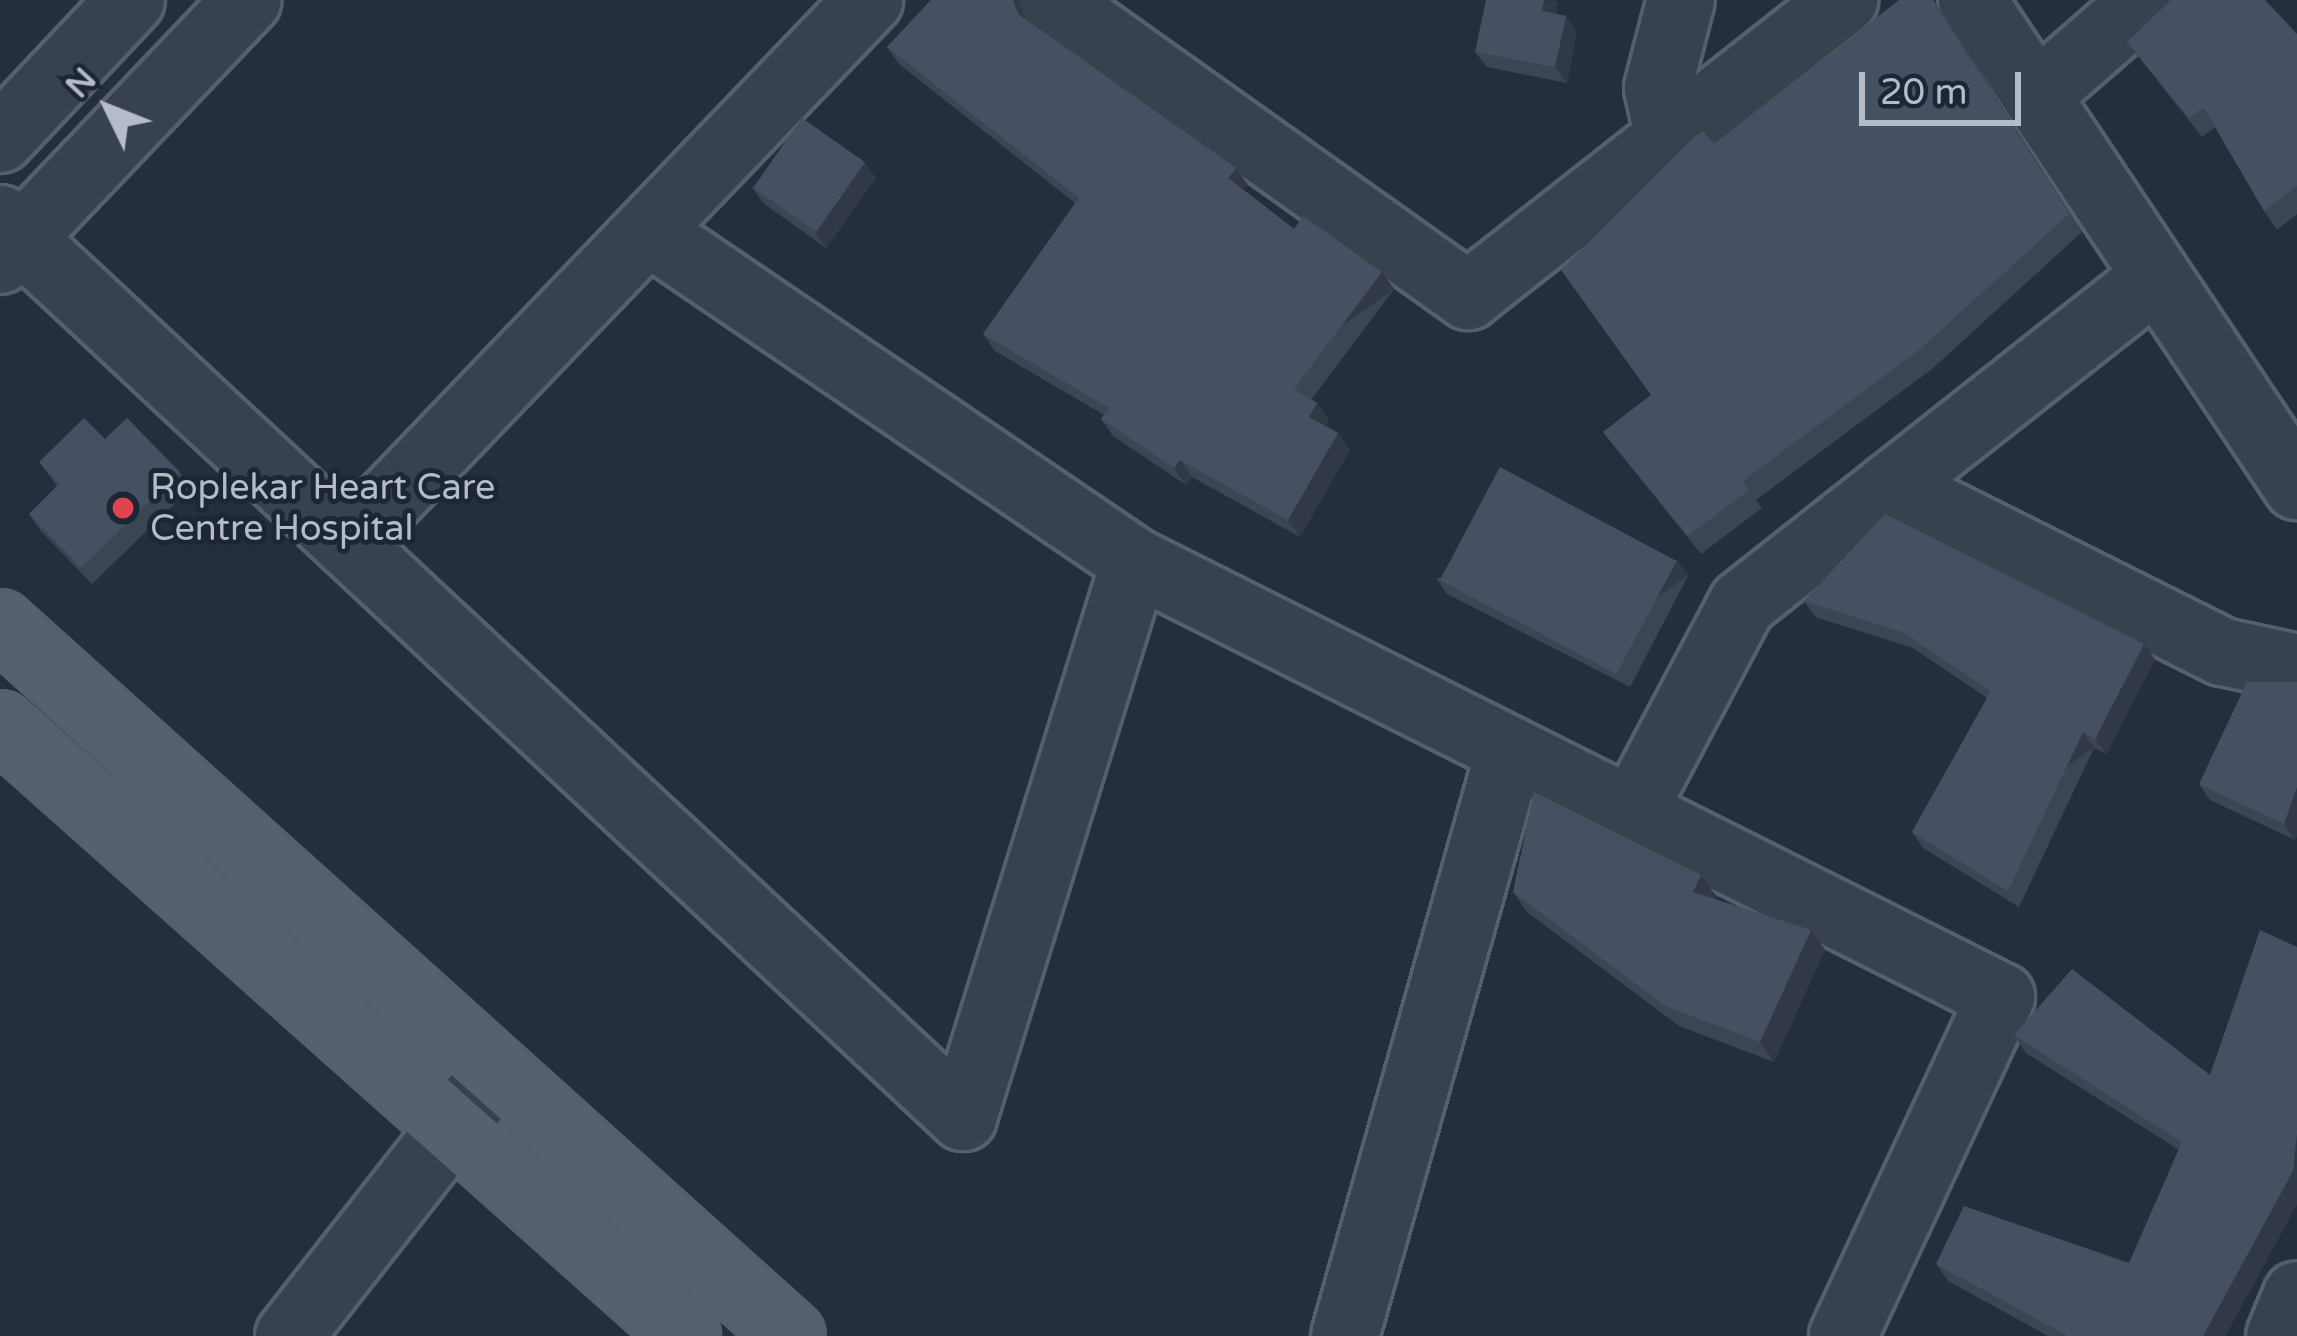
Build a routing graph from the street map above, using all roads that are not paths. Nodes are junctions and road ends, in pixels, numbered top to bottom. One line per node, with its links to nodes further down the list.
1 (131, 0): 11 (street)
2 (248, 0): 13 (street)
3 (869, 0): 12 (street)
4 (1052, 0): 10 (street)
5 (1681, 0): 10 (street)
6 (1844, 0): 10 (street)
7 (1972, 0): 9 (street)
8 (2146, 0): 9 (street)
9 (2036, 96): 14 (street)
10 (1669, 138)
11 (0, 140)
12 (648, 231): 17 (street); 18 (street)
13 (7, 239): 17 (street)
14 (2156, 277): 15 (street); 16 (street)
15 (1891, 486): 20 (street); 23 (street)
16 (2297, 486)
17 (348, 543): 18 (street)
18 (1135, 562): 22 (street)
19 (0, 624): 24 (main road)
20 (2297, 668)
21 (0, 725): 25 (main road)
22 (1510, 752): 23 (street); 30 (street)
23 (1633, 812): 31 (street)
24 (496, 1072): 25 (street); 29 (main road)
25 (452, 1126): 27 (street); 28 (main road)
26 (2297, 1295): 32 (street)
27 (290, 1336)
28 (686, 1336)
29 (791, 1336)
30 (1345, 1336)
31 (1843, 1336)
32 (2280, 1336)

